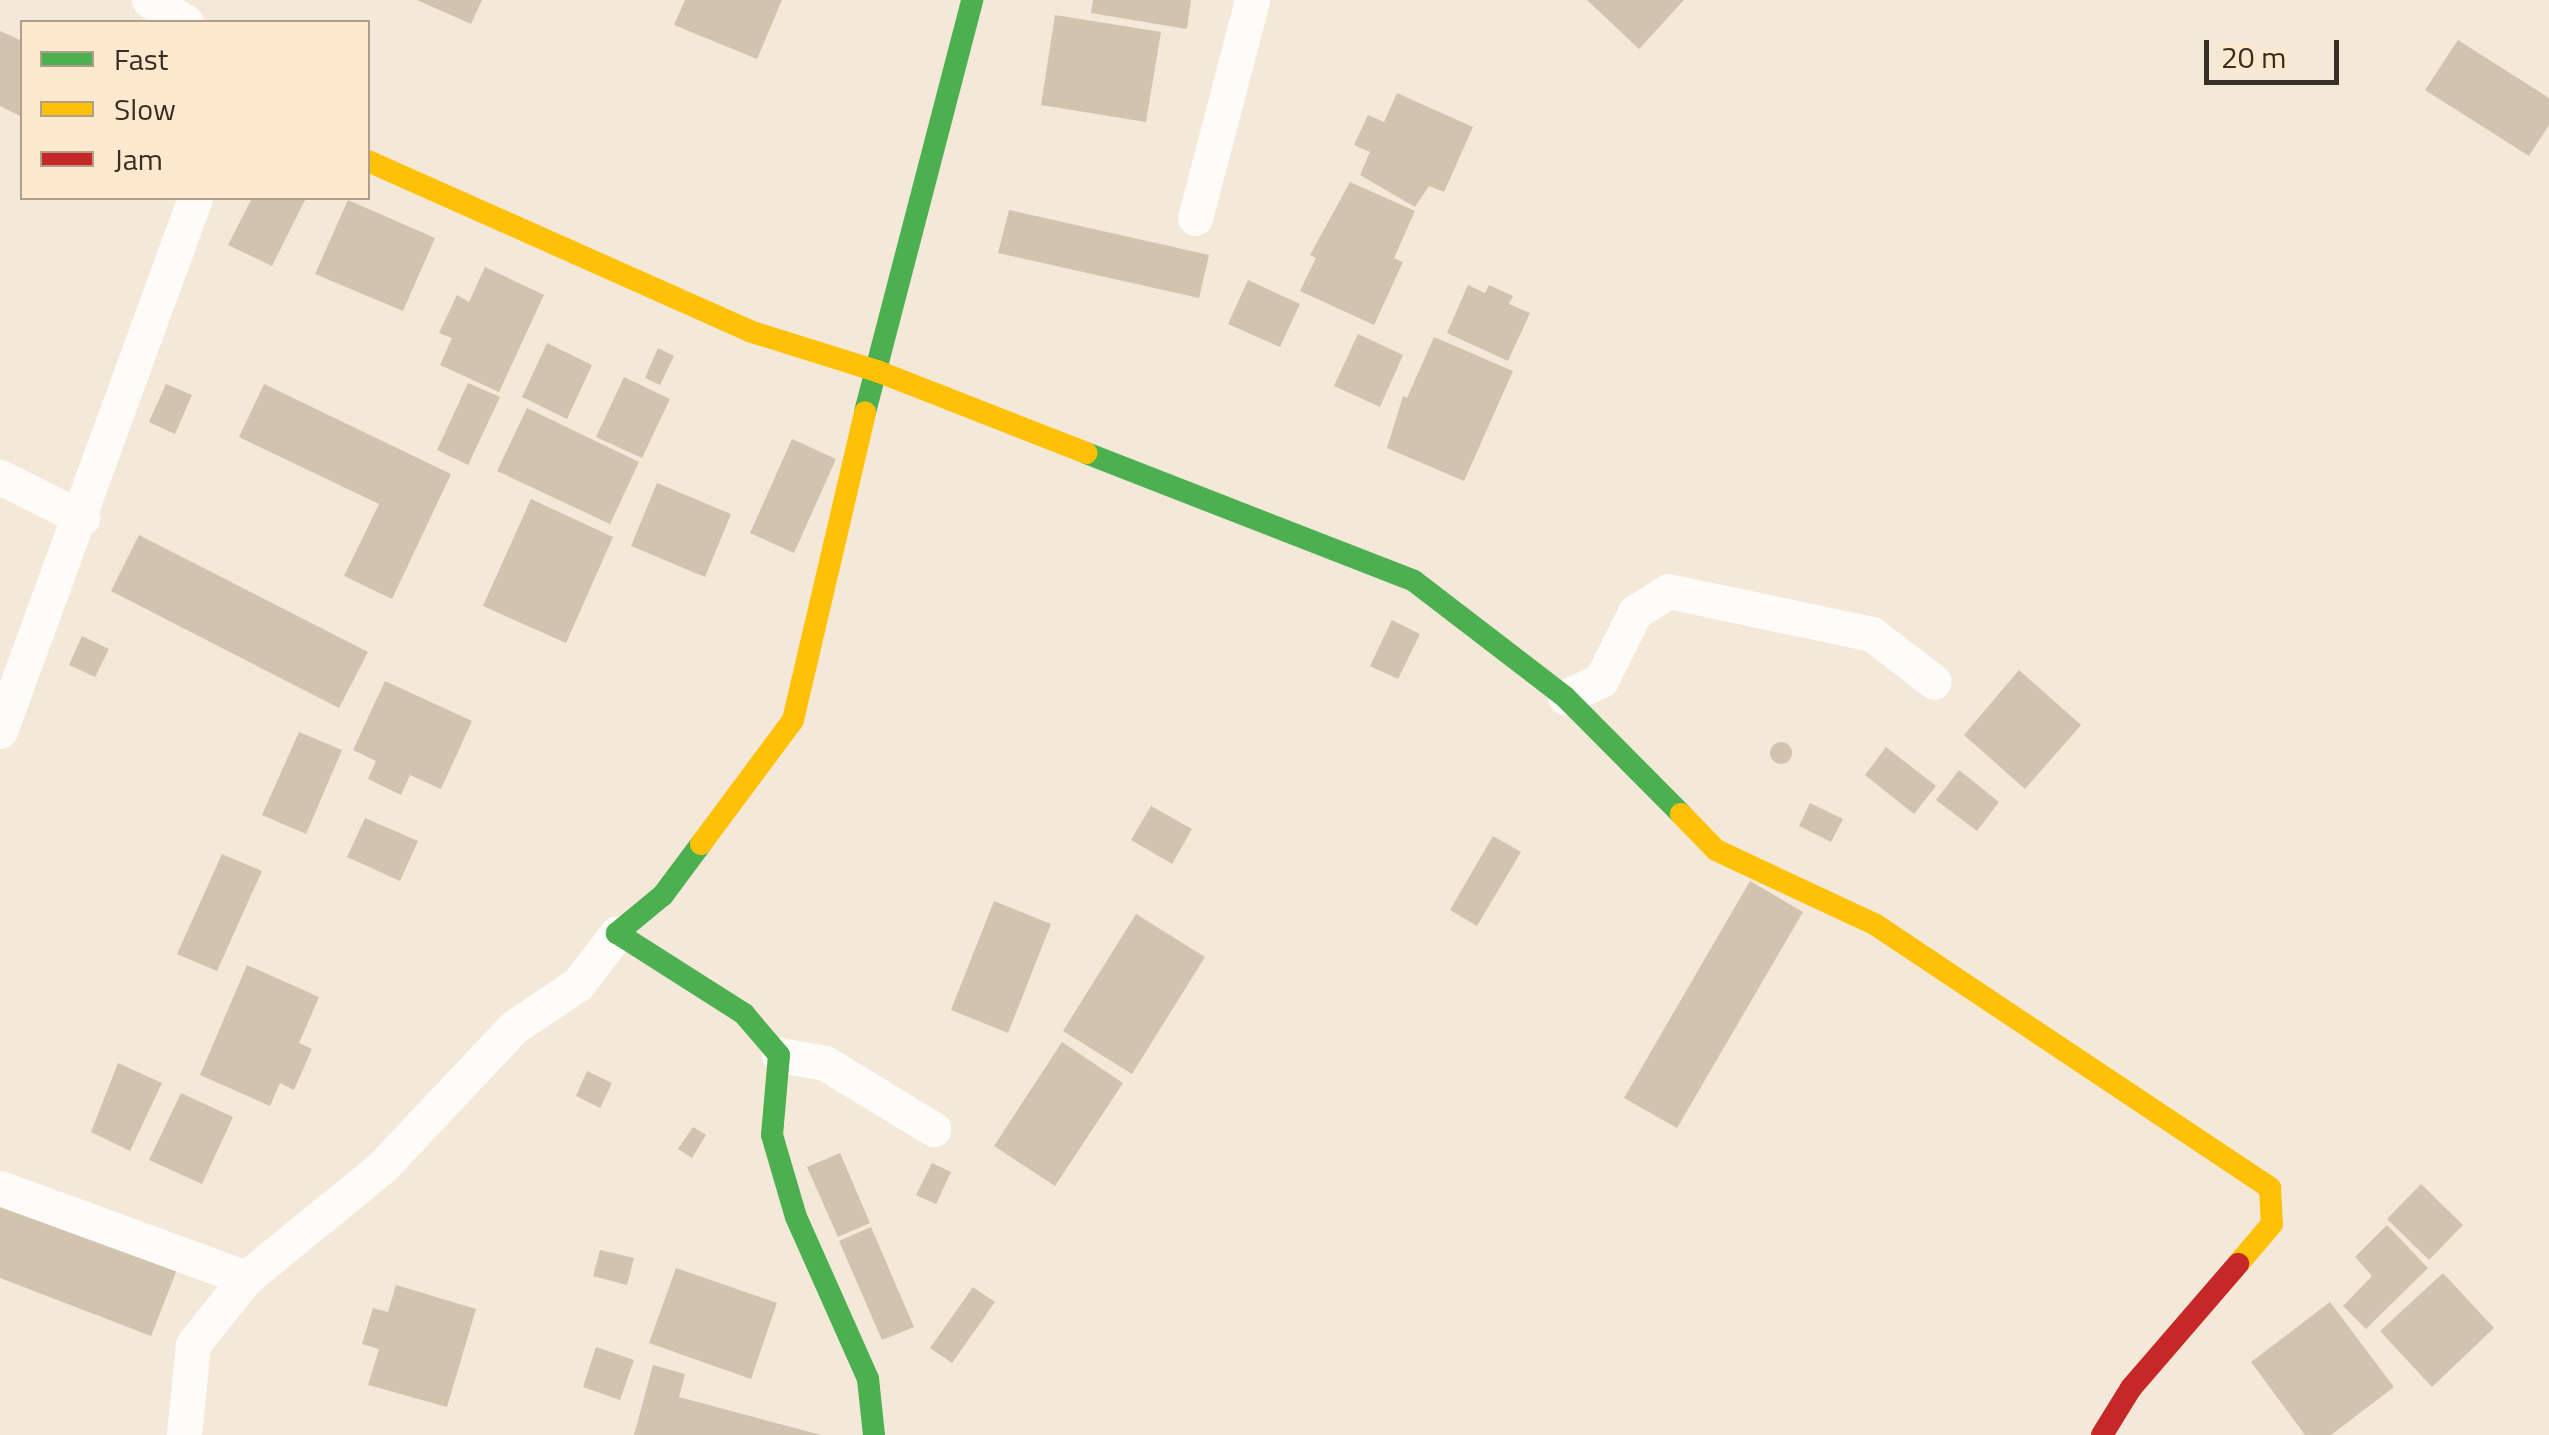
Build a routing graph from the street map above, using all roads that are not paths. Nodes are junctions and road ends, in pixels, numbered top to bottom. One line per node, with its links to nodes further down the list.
1 (148, 0): 4 (street)
2 (972, 0): 8 (street)
3 (1252, 0): 7 (street)
4 (183, 20)
5 (370, 162): 8 (street)
6 (194, 200): 10 (street)
7 (1194, 218)
8 (877, 371): 12 (street); 14 (street)
9 (0, 477): 10 (street)
10 (82, 518): 13 (street)
11 (1934, 682): 12 (street)
12 (1565, 697): 21 (street)
13 (0, 731)
14 (617, 933): 15 (street); 18 (street)
15 (779, 1055): 16 (street); 20 (street)
16 (933, 1129)
17 (0, 1188): 18 (street)
18 (246, 1278): 19 (street)
19 (184, 1435)
20 (874, 1435)
21 (2102, 1435)

